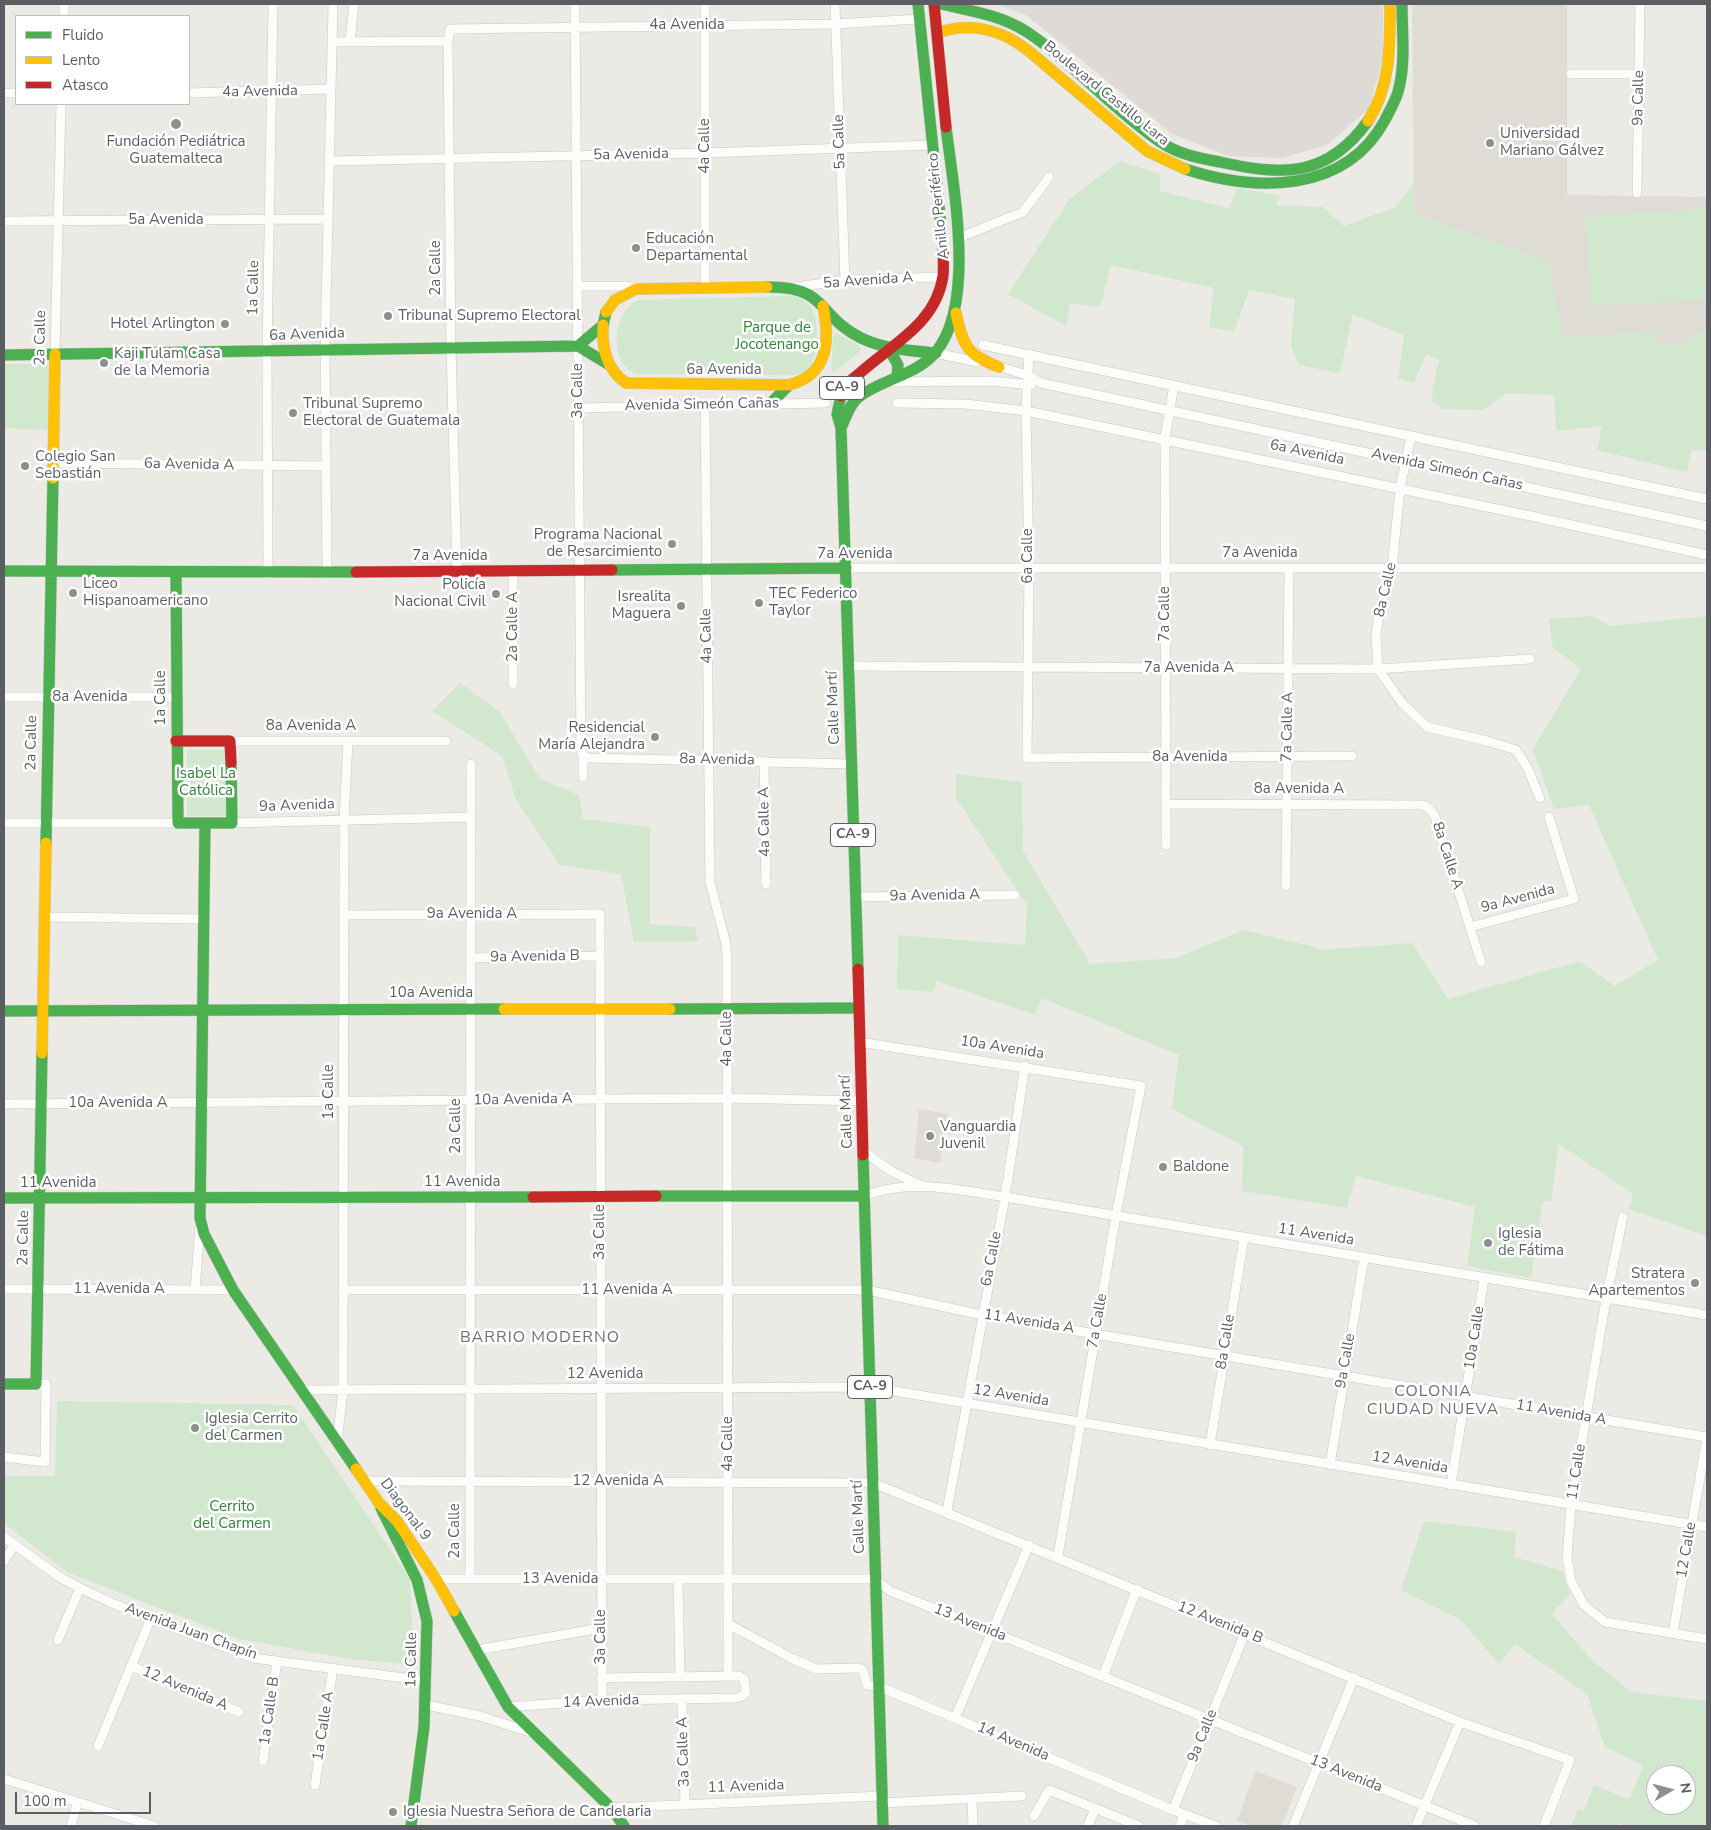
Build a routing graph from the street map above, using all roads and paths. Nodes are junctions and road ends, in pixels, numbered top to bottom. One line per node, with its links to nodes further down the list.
1 (273, 4): 29 (street, 1a Calle)
2 (333, 4): 22 (street)
3 (354, 4): 23 (street)
4 (575, 4): 16 (street, 3a Calle)
5 (705, 4): 15 (street, 4a Calle)
6 (834, 4): 14 (street, 5a Calle)
7 (918, 4): 13 (main road, Anillo Periférico)
8 (934, 4): 20 (main road, Anillo Periférico)
9 (941, 4): 32 (main road, Boulevard Castillo Lara)
10 (1390, 4): 19 (main road, Boulevard Castillo Lara)
11 (1402, 4): 17 (main road, Boulevard Castillo Lara)
12 (1640, 4): 25 (street, 9a Calle)
13 (919, 19): 14 (street, 4a Avenida); 33 (main road, Anillo Periférico)
14 (835, 24): 15 (street, 4a Avenida); 34 (street, 5a Calle)
15 (705, 25): 16 (street, 4a Avenida); 35 (street, 4a Calle)
16 (576, 26): 18 (street, 4a Avenida); 37 (street, 3a Calle)
17 (1402, 26): 19 (main road); 27 (main road, Boulevard Castillo Lara)
18 (454, 27): 21 (street, 2a Calle)
19 (1390, 27): 26 (main road, Boulevard Castillo Lara)
20 (937, 33): 36 (main road, Boulevard Castillo Lara); 48 (main road, Anillo Periférico)
21 (448, 41): 23 (street); 38 (street, 2a Calle)
22 (332, 42): 23 (street); 28 (street)
23 (350, 42)
24 (1571, 74): 25 (street)
25 (1640, 74): 43 (street, 9a Calle)
26 (1386, 79): 27 (main road); 40 (main road, Boulevard Castillo Lara)
27 (1400, 81): 42 (main road, Boulevard Castillo Lara)
28 (331, 90): 29 (street, 4a Avenida); 39 (street)
29 (272, 92): 30 (street, 4a Avenida); 44 (street, 1a Calle)
30 (190, 93)
31 (62, 105): 47 (street, 2a Calle)
32 (1161, 143): 36 (main road); 40 (main road, Boulevard Castillo Lara)
33 (931, 145): 34 (street, 5a Avenida); 49 (main road, Anillo Periférico)
34 (840, 147): 35 (street, 5a Avenida); 50 (street, 5a Calle)
35 (705, 153): 37 (street, 5a Avenida); 53 (street, 4a Calle)
36 (1152, 154): 42 (main road, Boulevard Castillo Lara)
37 (576, 156): 38 (street, 5a Avenida); 51 (street, 3a Calle)
38 (450, 158): 39 (street, 5a Avenida); 59 (street, 2a Calle)
39 (330, 160): 45 (street)
40 (1298, 169): 42 (main road)
41 (1049, 177): 48 (street)
42 (1300, 182)
43 (1637, 193)
44 (270, 219): 45 (street, 5a Avenida); 47 (street, 5a Avenida); 62 (street, 1a Calle)
45 (328, 219): 60 (street)
46 (4, 221): 47 (street, 5a Avenida)
47 (58, 221): 64 (street, 2a Calle)
48 (958, 238): 56 (main road, Anillo Periférico)
49 (944, 277): 50 (street, 5a Avenida A); 61 (main road, Anillo Periférico)
50 (845, 280): 52 (street, 5a Avenida A)
51 (578, 286): 54 (street); 58 (street, 3a Calle)
52 (793, 287): 53 (main road); 55 (main road)
53 (705, 288): 54 (main road)
54 (640, 289): 57 (main road)
55 (823, 306): 61 (main road); 75 (main road, 6a Avenida)
56 (956, 311): 63 (main road, Anillo Periférico); 68 (main road)
57 (603, 324): 58 (main road); 69 (main road)
58 (578, 346): 59 (main road, 6a Avenida); 69 (main road, 6a Avenida); 82 (street, 3a Calle)
59 (451, 348): 60 (main road, 6a Avenida); 105 (street, 2a Calle)
60 (325, 349): 62 (main road, 6a Avenida); 91 (street)
61 (887, 350): 63 (main road); 67 (main road, Calle Martí / CA-9); 72 (main road)
62 (267, 351): 64 (main road, 6a Avenida); 90 (street, 1a Calle)
63 (936, 353): 70 (street, Avenida Simeón Cañas); 72 (main road, Anillo Periférico)
64 (55, 354): 66 (main road, 6a Avenida); 89 (main road, 2a Calle)
65 (1029, 354): 68 (street); 71 (street, 6a Calle); 76 (street)
66 (4, 355)
67 (874, 360): 73 (main road); 85 (main road, Calle Martí / CA-9)
68 (985, 362): 70 (main road)
69 (608, 364): 75 (main road, 6a Avenida)
70 (999, 367): 71 (street, Avenida Simeón Cañas)
71 (1027, 375): 74 (street, Avenida Simeón Cañas); 77 (street, 6a Calle)
72 (897, 376): 73 (main road, Calle Martí / CA-9)
73 (884, 382): 77 (street, Avenida Simeón Cañas); 85 (main road, Calle Martí / CA-9)
74 (1041, 383): 77 (street, Avenida Simeón Cañas); 84 (street, Avenida Simeón Cañas)
75 (789, 385): 80 (main road)
76 (1174, 385): 84 (street, 7a Calle); 86 (street)
77 (1026, 386): 83 (street, 6a Calle)
78 (826, 402): 80 (street, Avenida Simeón Cañas)
79 (897, 403): 83 (street, 6a Avenida)
80 (770, 404): 81 (street, Avenida Simeón Cañas)
81 (705, 405): 82 (street, Avenida Simeón Cañas); 103 (street, 4a Calle)
82 (578, 408): 102 (street, 3a Calle)
83 (1026, 411): 87 (street, 6a Avenida); 101 (street, 6a Calle)
84 (1170, 412): 87 (street, 7a Calle); 88 (street, Avenida Simeón Cañas)
85 (841, 428): 96 (main road, Calle Martí / CA-9)
86 (1411, 436): 88 (street, 8a Calle); 93 (street)
87 (1165, 438): 92 (street, 6a Avenida); 97 (street, 7a Calle)
88 (1406, 462): 92 (street, 8a Calle); 94 (street, Avenida Simeón Cañas)
89 (53, 463): 90 (street, 6a Avenida A); 107 (main road, 2a Calle)
90 (267, 466): 91 (street, 6a Avenida A); 108 (street, 1a Calle)
91 (325, 466): 109 (street)
92 (1400, 488): 95 (street, 6a Avenida); 99 (street, 8a Calle)
93 (1707, 499)
94 (1707, 526)
95 (1707, 555)
96 (846, 568): 101 (street, 7a Avenida); 103 (main road, 7a Avenida); 112 (main road, Calle Martí / CA-9)
97 (1165, 568): 98 (street, 7a Avenida); 101 (street, 7a Avenida); 114 (street, 7a Calle)
98 (1289, 568): 99 (street, 7a Avenida); 115 (street, 7a Calle A)
99 (1392, 568): 100 (street, 7a Avenida); 116 (street, 8a Calle)
100 (1707, 568)
101 (1029, 569): 113 (street, 6a Calle)
102 (579, 570): 103 (main road, 7a Avenida); 106 (main road, 7a Avenida); 125 (street, 3a Calle)
103 (707, 570): 130 (street, 4a Calle)
104 (4, 571): 107 (main road, 7a Avenida)
105 (457, 571): 106 (main road, 7a Avenida); 109 (main road, 7a Avenida)
106 (512, 571): 117 (street, 2a Calle A)
107 (51, 572): 110 (main road, 7a Avenida); 119 (main road, 2a Calle)
108 (268, 572): 109 (main road, 7a Avenida); 110 (main road, 7a Avenida)
109 (327, 572)
110 (176, 573): 120 (main road, 1a Calle)
111 (1530, 659): 116 (street, 7a Avenida A)
112 (848, 666): 113 (street, 7a Avenida A); 133 (main road, Calle Martí / CA-9)
113 (1027, 667): 114 (street, 7a Avenida A); 128 (street, 6a Calle)
114 (1166, 668): 115 (street, 7a Avenida A); 129 (street, 7a Calle)
115 (1288, 668): 116 (street, 7a Avenida A); 127 (street, 7a Calle A)
116 (1378, 669): 135 (street)
117 (513, 684)
118 (4, 697): 119 (street, 8a Avenida)
119 (48, 697): 120 (street, 8a Avenida); 142 (main road, 2a Calle)
120 (176, 697): 121 (main road, 1a Calle)
121 (176, 741): 122 (main road, 8a Avenida A); 144 (main road, 1a Calle)
122 (230, 741): 124 (street, 8a Avenida A); 146 (main road)
123 (446, 741): 124 (street, 8a Avenida A)
124 (348, 742): 141 (street, 1a Calle)
125 (583, 755): 130 (street, 8a Avenida); 134 (street, 3a Calle)
126 (1352, 756): 127 (street, 8a Avenida)
127 (1287, 757): 129 (street, 8a Avenida); 137 (street, 7a Calle A)
128 (1028, 758): 129 (street, 8a Avenida)
129 (1166, 758): 136 (street, 7a Calle)
130 (709, 759): 131 (street, 8a Avenida); 162 (street, 4a Calle)
131 (764, 761): 133 (street, 8a Avenida); 148 (street, 4a Calle A)
132 (471, 764): 139 (street, 2a Calle)
133 (851, 764): 151 (main road, Calle Martí / CA-9)
134 (583, 777)
135 (1540, 798)
136 (1166, 804): 137 (street, 8a Avenida A); 147 (street, 7a Calle)
137 (1287, 804): 138 (street, 8a Avenida A); 149 (street, 7a Calle A)
138 (1430, 808): 157 (street, 8a Calle A)
139 (471, 817): 141 (street, 9a Avenida); 152 (street, 2a Calle)
140 (1549, 817): 157 (street, 9a Avenida)
141 (344, 820): 146 (street, 9a Avenida); 154 (street, 1a Calle)
142 (46, 822): 143 (street, 9a Avenida); 144 (street, 9a Avenida); 155 (main road, 2a Calle)
143 (4, 823)
144 (178, 823): 145 (main road, 9a Avenida)
145 (205, 823): 146 (main road, 9a Avenida); 156 (main road)
146 (232, 823)
147 (1166, 845)
148 (766, 884)
149 (1286, 886)
150 (1015, 895): 151 (street, 9a Avenida A)
151 (855, 897): 164 (main road, Calle Martí / CA-9)
152 (471, 914): 153 (street, 9a Avenida A); 154 (street, 9a Avenida A); 159 (street, 2a Calle)
153 (600, 914): 158 (street, 3a Calle)
154 (344, 915): 165 (street, 1a Calle)
155 (44, 917): 156 (street); 167 (main road, 2a Calle)
156 (204, 919): 168 (main road)
157 (1470, 927): 160 (street, 8a Calle A)
158 (600, 956): 159 (street, 9a Avenida B); 161 (street, 3a Calle)
159 (471, 958): 163 (street, 2a Calle)
160 (1481, 962)
161 (600, 1007): 162 (main road, 10a Avenida); 163 (main road, 10a Avenida); 173 (street, 3a Calle)
162 (727, 1007): 164 (main road, 10a Avenida); 172 (street, 4a Calle)
163 (471, 1008): 165 (main road, 10a Avenida); 174 (street, 2a Calle)
164 (858, 1008): 169 (main road, Calle Martí / CA-9)
165 (344, 1009): 168 (main road, 10a Avenida); 175 (street, 1a Calle)
166 (4, 1011): 167 (main road, 10a Avenida)
167 (43, 1011): 168 (main road, 10a Avenida); 179 (main road, 2a Calle)
168 (201, 1011): 177 (main road)
169 (860, 1042): 170 (street, 10a Avenida); 176 (main road, Calle Martí / CA-9)
170 (1025, 1066): 171 (street, 10a Avenida); 185 (street, 6a Calle)
171 (1141, 1086): 191 (street, 7a Calle)
172 (727, 1098): 173 (street, 10a Avenida A); 176 (street, 10a Avenida A); 183 (street, 4a Calle)
173 (600, 1099): 174 (street, 10a Avenida A); 182 (street, 3a Calle)
174 (471, 1100): 175 (street, 10a Avenida A); 187 (street, 2a Calle)
175 (344, 1101): 177 (street, 10a Avenida A); 186 (street, 1a Calle)
176 (861, 1102): 180 (main road, Calle Martí / CA-9)
177 (201, 1103): 179 (street, 10a Avenida A); 190 (main road)
178 (4, 1104): 179 (street, 10a Avenida A)
179 (41, 1104): 189 (main road, 2a Calle)
180 (863, 1151): 181 (street, 11 Avenida); 184 (main road, Calle Martí / CA-9)
181 (920, 1185): 184 (street, 11 Avenida); 185 (street, 11 Avenida)
182 (600, 1196): 183 (main road, 11 Avenida); 187 (main road, 11 Avenida); 203 (street, 3a Calle)
183 (728, 1196): 184 (main road, 11 Avenida); 204 (street, 4a Calle)
184 (864, 1196): 205 (main road, Calle Martí / CA-9)
185 (1004, 1196): 191 (street, 11 Avenida); 207 (street, 6a Calle)
186 (344, 1197): 187 (main road, 11 Avenida); 190 (main road, 11 Avenida); 201 (street, 1a Calle)
187 (470, 1197): 202 (street, 2a Calle)
188 (4, 1198): 189 (main road, 11 Avenida)
189 (39, 1198): 190 (main road, 11 Avenida); 197 (main road, 2a Calle)
190 (200, 1198): 193 (main road)
191 (1116, 1215): 194 (street, 11 Avenida); 209 (street, 7a Calle)
192 (1623, 1217): 206 (street, 11 Calle)
193 (200, 1218): 199 (street); 200 (main road, Diagonal 9)
194 (1244, 1238): 195 (street, 11 Avenida); 210 (street, 8a Calle)
195 (1364, 1258): 196 (street, 11 Avenida); 211 (street, 9a Calle)
196 (1484, 1279): 206 (street, 11 Avenida); 220 (street, 10a Calle)
197 (38, 1289): 198 (street, 11 Avenida A); 199 (street, 11 Avenida A); 213 (main road, 2a Calle)
198 (4, 1290)
199 (195, 1290): 200 (street, 11 Avenida A)
200 (233, 1290): 218 (main road, Diagonal 9)
201 (344, 1290): 202 (street, 11 Avenida A); 219 (street, 1a Calle)
202 (470, 1290): 203 (street, 11 Avenida A); 216 (street, 2a Calle)
203 (601, 1290): 204 (street, 11 Avenida A); 217 (street, 3a Calle)
204 (728, 1290): 205 (street, 11 Avenida A); 215 (street, 4a Calle)
205 (867, 1290): 207 (street, 11 Avenida A); 214 (main road, Calle Martí / CA-9)
206 (1606, 1299): 208 (street, 11 Avenida); 222 (street, 11 Calle)
207 (982, 1315): 209 (street, 11 Avenida A); 221 (street, 6a Calle)
208 (1707, 1315)
209 (1097, 1333): 210 (street, 11 Avenida A); 223 (street, 7a Calle)
210 (1224, 1355): 211 (street, 11 Avenida A); 226 (street, 8a Calle)
211 (1343, 1376): 220 (street, 11 Avenida A); 228 (street, 9a Calle)
212 (4, 1384): 213 (main road)
213 (41, 1384): 227 (street, 2a Calle)
214 (870, 1387): 215 (street, 12 Avenida); 221 (street, 12 Avenida); 233 (main road, Calle Martí / CA-9)
215 (728, 1388): 217 (street, 12 Avenida); 232 (street, 4a Calle)
216 (470, 1389): 217 (street, 12 Avenida); 219 (street, 12 Avenida); 229 (street, 2a Calle)
217 (601, 1389): 230 (street, 3a Calle)
218 (302, 1390): 219 (street, 12 Avenida); 225 (main road, Diagonal 9)
219 (343, 1390): 225 (street, 1a Calle)
220 (1465, 1396): 222 (street, 11 Avenida A); 234 (street, 10a Calle)
221 (966, 1405): 223 (street, 12 Avenida); 237 (street, 6a Calle)
222 (1586, 1417): 224 (street, 11 Avenida A); 236 (street, 11 Calle)
223 (1080, 1423): 226 (street, 12 Avenida); 243 (street, 7a Calle)
224 (1707, 1437): 238 (street, 12 Calle)
225 (337, 1442): 231 (main road, Diagonal 9)
226 (1210, 1445): 228 (street, 12 Avenida)
227 (4, 1457)
228 (1330, 1465): 234 (street, 12 Avenida)
229 (470, 1480): 230 (street, 12 Avenida A); 231 (street, 12 Avenida A); 248 (street, 2a Calle)
230 (601, 1480): 232 (street, 12 Avenida A); 245 (street, 3a Calle)
231 (364, 1481): 235 (main road, Diagonal 9)
232 (728, 1481): 233 (street, 12 Avenida A); 249 (street, 4a Calle)
233 (872, 1483): 237 (street, 12 Avenida B); 250 (main road, Calle Martí / CA-9)
234 (1450, 1485): 236 (street, 12 Avenida)
235 (379, 1504): 247 (main road, Diagonal 9); 270 (main road, 1a Calle)
236 (1571, 1505): 238 (street, 12 Avenida); 258 (street, 11 Calle)
237 (947, 1511): 241 (street, 12 Avenida B)
238 (1692, 1525): 239 (street, 12 Avenida); 258 (street, 12 Calle)
239 (1707, 1527)
240 (4, 1537): 242 (street, Avenida Juan Chapín)
241 (1029, 1544): 243 (street, 12 Avenida B); 256 (street)
242 (15, 1545): 244 (street); 251 (street, Avenida Juan Chapín)
243 (1058, 1556): 252 (street, 12 Avenida B)
244 (4, 1561)
245 (601, 1578): 246 (street, 13 Avenida); 248 (street, 13 Avenida); 255 (street, 3a Calle)
246 (678, 1578): 249 (street, 13 Avenida); 267 (street)
247 (436, 1579): 248 (street, 13 Avenida); 261 (main road, Diagonal 9)
248 (470, 1579)
249 (728, 1579): 250 (street, 13 Avenida); 254 (street, 4a Calle)
250 (875, 1579): 256 (street, 13 Avenida); 271 (main road, Calle Martí / CA-9)
251 (80, 1588): 253 (street, Avenida Juan Chapín); 260 (street)
252 (1137, 1589): 257 (street, 12 Avenida B); 266 (street)
253 (151, 1618): 262 (street, Avenida Juan Chapín); 263 (street)
254 (728, 1624): 265 (street, 4a Calle); 271 (street, 14 Avenida)
255 (601, 1628): 261 (street); 268 (street, 3a Calle)
256 (992, 1631): 266 (street, 13 Avenida); 277 (street)
257 (1245, 1633): 269 (street, 12 Avenida B); 278 (street, 9a Calle)
258 (1673, 1634): 259 (street)
259 (1707, 1639)
260 (58, 1640)
261 (477, 1650): 275 (main road, Diagonal 9)
262 (277, 1661): 264 (street, Avenida Juan Chapín); 282 (street, 1a Calle B)
263 (131, 1666): 276 (street, 12 Avenida A); 281 (street)
264 (333, 1668): 270 (street, Avenida Juan Chapín); 285 (street, 1a Calle A)
265 (728, 1675): 267 (street, 14 Avenida); 273 (street, 14 Avenida)
266 (1103, 1676): 278 (street, 13 Avenida)
267 (680, 1677): 268 (street, 14 Avenida)
268 (602, 1678): 272 (street, 3a Calle)
269 (1354, 1678): 279 (street, 12 Avenida B); 283 (street)
270 (427, 1681): 274 (main road, 1a Calle)
271 (878, 1686): 277 (street, 14 Avenida); 287 (main road, Calle Martí / CA-9)
272 (602, 1700): 273 (street, 14 Avenida); 275 (street, 14 Avenida)
273 (682, 1700): 290 (street, 3a Calle A)
274 (426, 1705): 280 (street); 299 (main road, 1a Calle)
275 (508, 1707): 280 (main road, Diagonal 9)
276 (239, 1712)
277 (955, 1718): 294 (street, 14 Avenida)
278 (1210, 1720): 283 (street, 13 Avenida); 294 (street, 9a Calle)
279 (1460, 1722): 291 (street); 310 (street, 12 Avenida B)
280 (531, 1732): 292 (main road, Diagonal 9)
281 (98, 1746)
282 (263, 1761)
283 (1319, 1763): 291 (street, 13 Avenida); 307 (street)
284 (4, 1779): 289 (street)
285 (315, 1785)
286 (1022, 1796): 288 (street, 11 Avenida)
287 (882, 1799): 288 (street, 11 Avenida); 290 (street, 11 Avenida); 301 (main road, CA-9)
288 (972, 1799): 302 (street)
289 (78, 1804): 297 (street); 298 (street)
290 (686, 1804): 292 (street, 11 Avenida)
291 (1425, 1806): 308 (street); 309 (street, 13 Avenida)
292 (610, 1808): 300 (main road, Diagonal 9)
293 (1095, 1809): 296 (street); 303 (street); 304 (street)
294 (1173, 1810): 295 (street, 14 Avenida)
295 (1184, 1814): 305 (street); 306 (street, 14 Avenida)
296 (1034, 1816)
297 (71, 1826)
298 (154, 1826)
299 (411, 1826)
300 (624, 1826)
301 (883, 1826)
302 (973, 1826)
303 (1088, 1826)
304 (1139, 1826)
305 (1180, 1826)
306 (1216, 1826)
307 (1293, 1826)
308 (1416, 1826)
309 (1475, 1826)
310 (1544, 1826)

